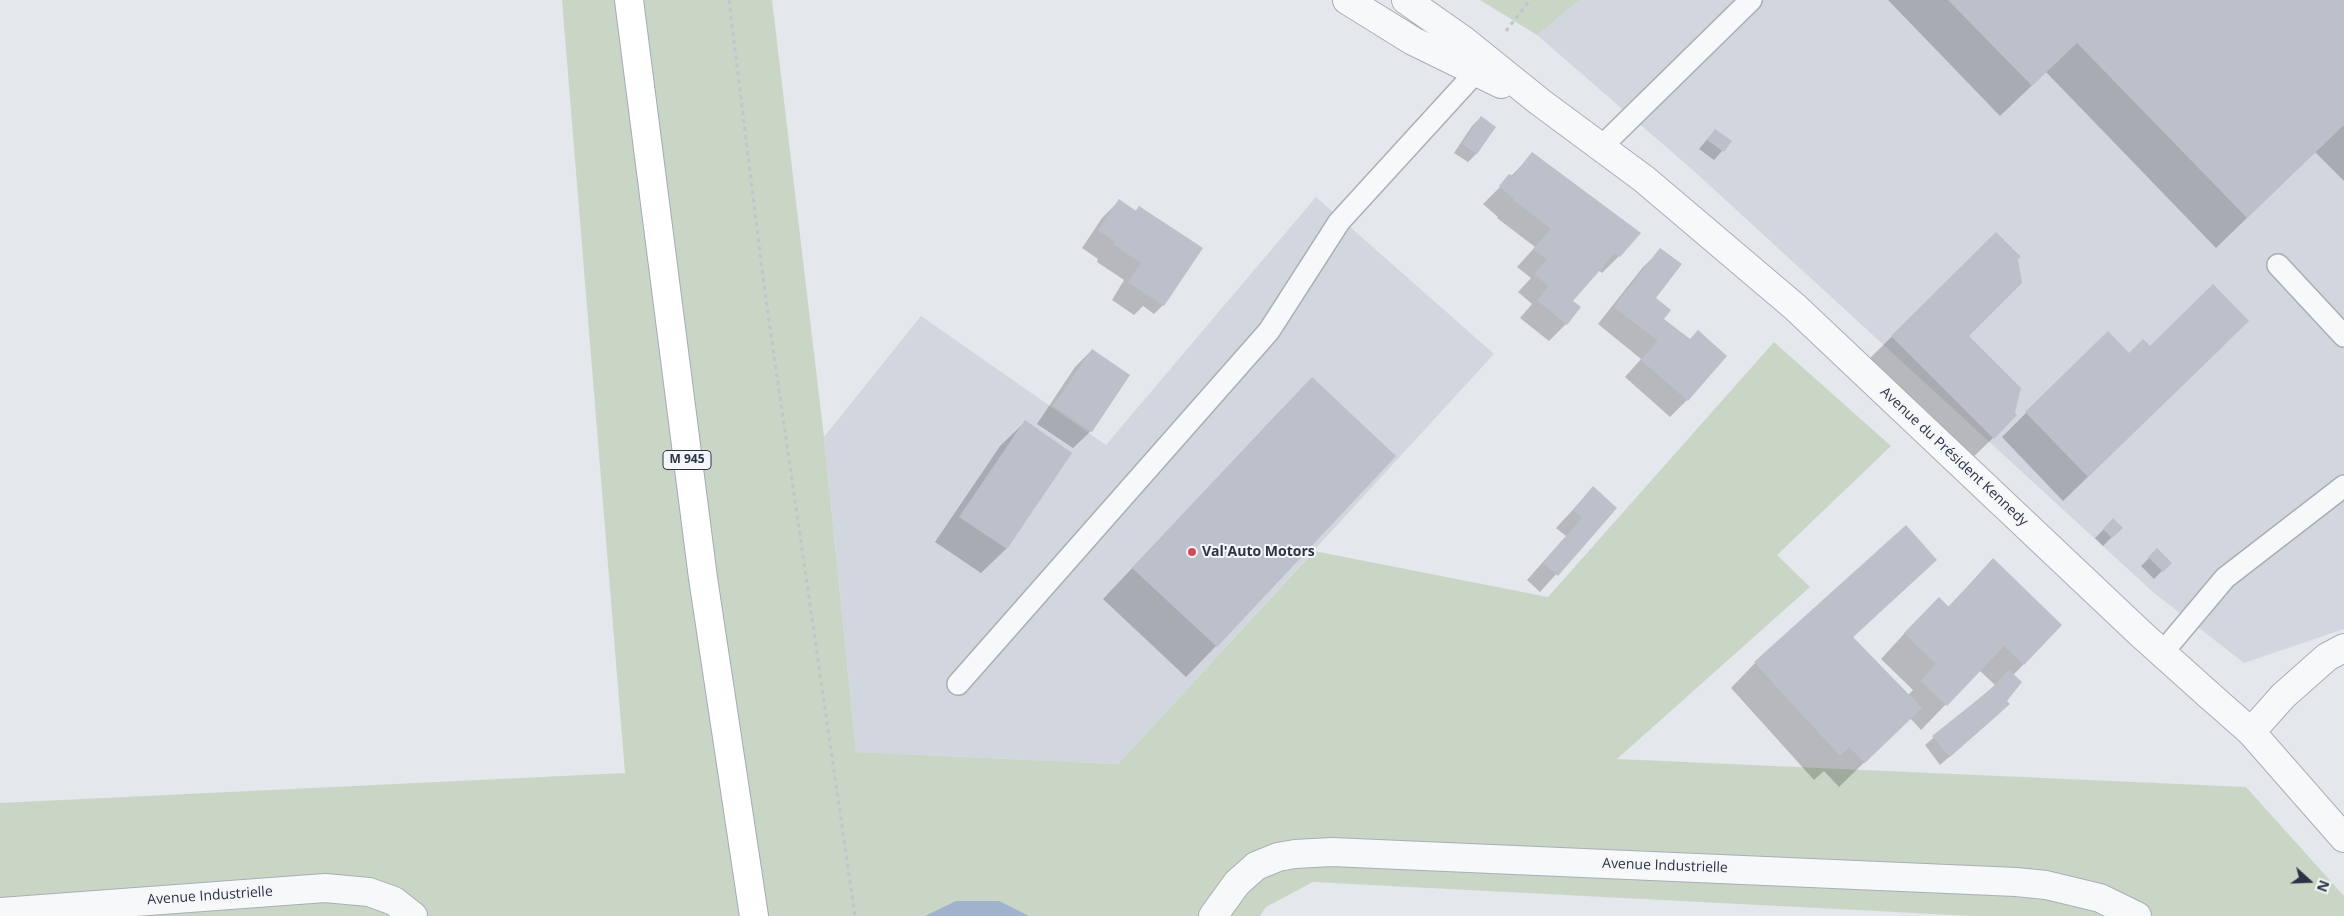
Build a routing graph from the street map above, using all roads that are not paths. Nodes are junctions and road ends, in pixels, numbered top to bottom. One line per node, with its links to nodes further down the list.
1 (1347, 0): 5 (street, Avenue du Président Kennedy)
2 (1406, 0): 6 (street, Avenue du Président Kennedy)
3 (1751, 0): 7 (lane)
4 (629, 1): 18 (main road, M 945)
5 (1476, 72): 6 (street, Avenue du Président Kennedy); 13 (lane)
6 (1540, 102): 7 (street, Avenue du Président Kennedy)
7 (1601, 147): 12 (street, Avenue du Président Kennedy)
8 (2278, 265): 9 (lane)
9 (2344, 336)
10 (2344, 486): 12 (lane)
11 (2344, 648): 14 (street)
12 (2162, 653): 14 (street, Avenue du Président Kennedy)
13 (958, 684)
14 (2251, 732): 15 (street, Avenue du Président Kennedy)
15 (2344, 838)
16 (0, 912): 17 (street, Avenue Industrielle)
17 (413, 916)
18 (754, 916)
19 (1213, 916): 20 (street, Avenue Industrielle)
20 (2137, 916)

